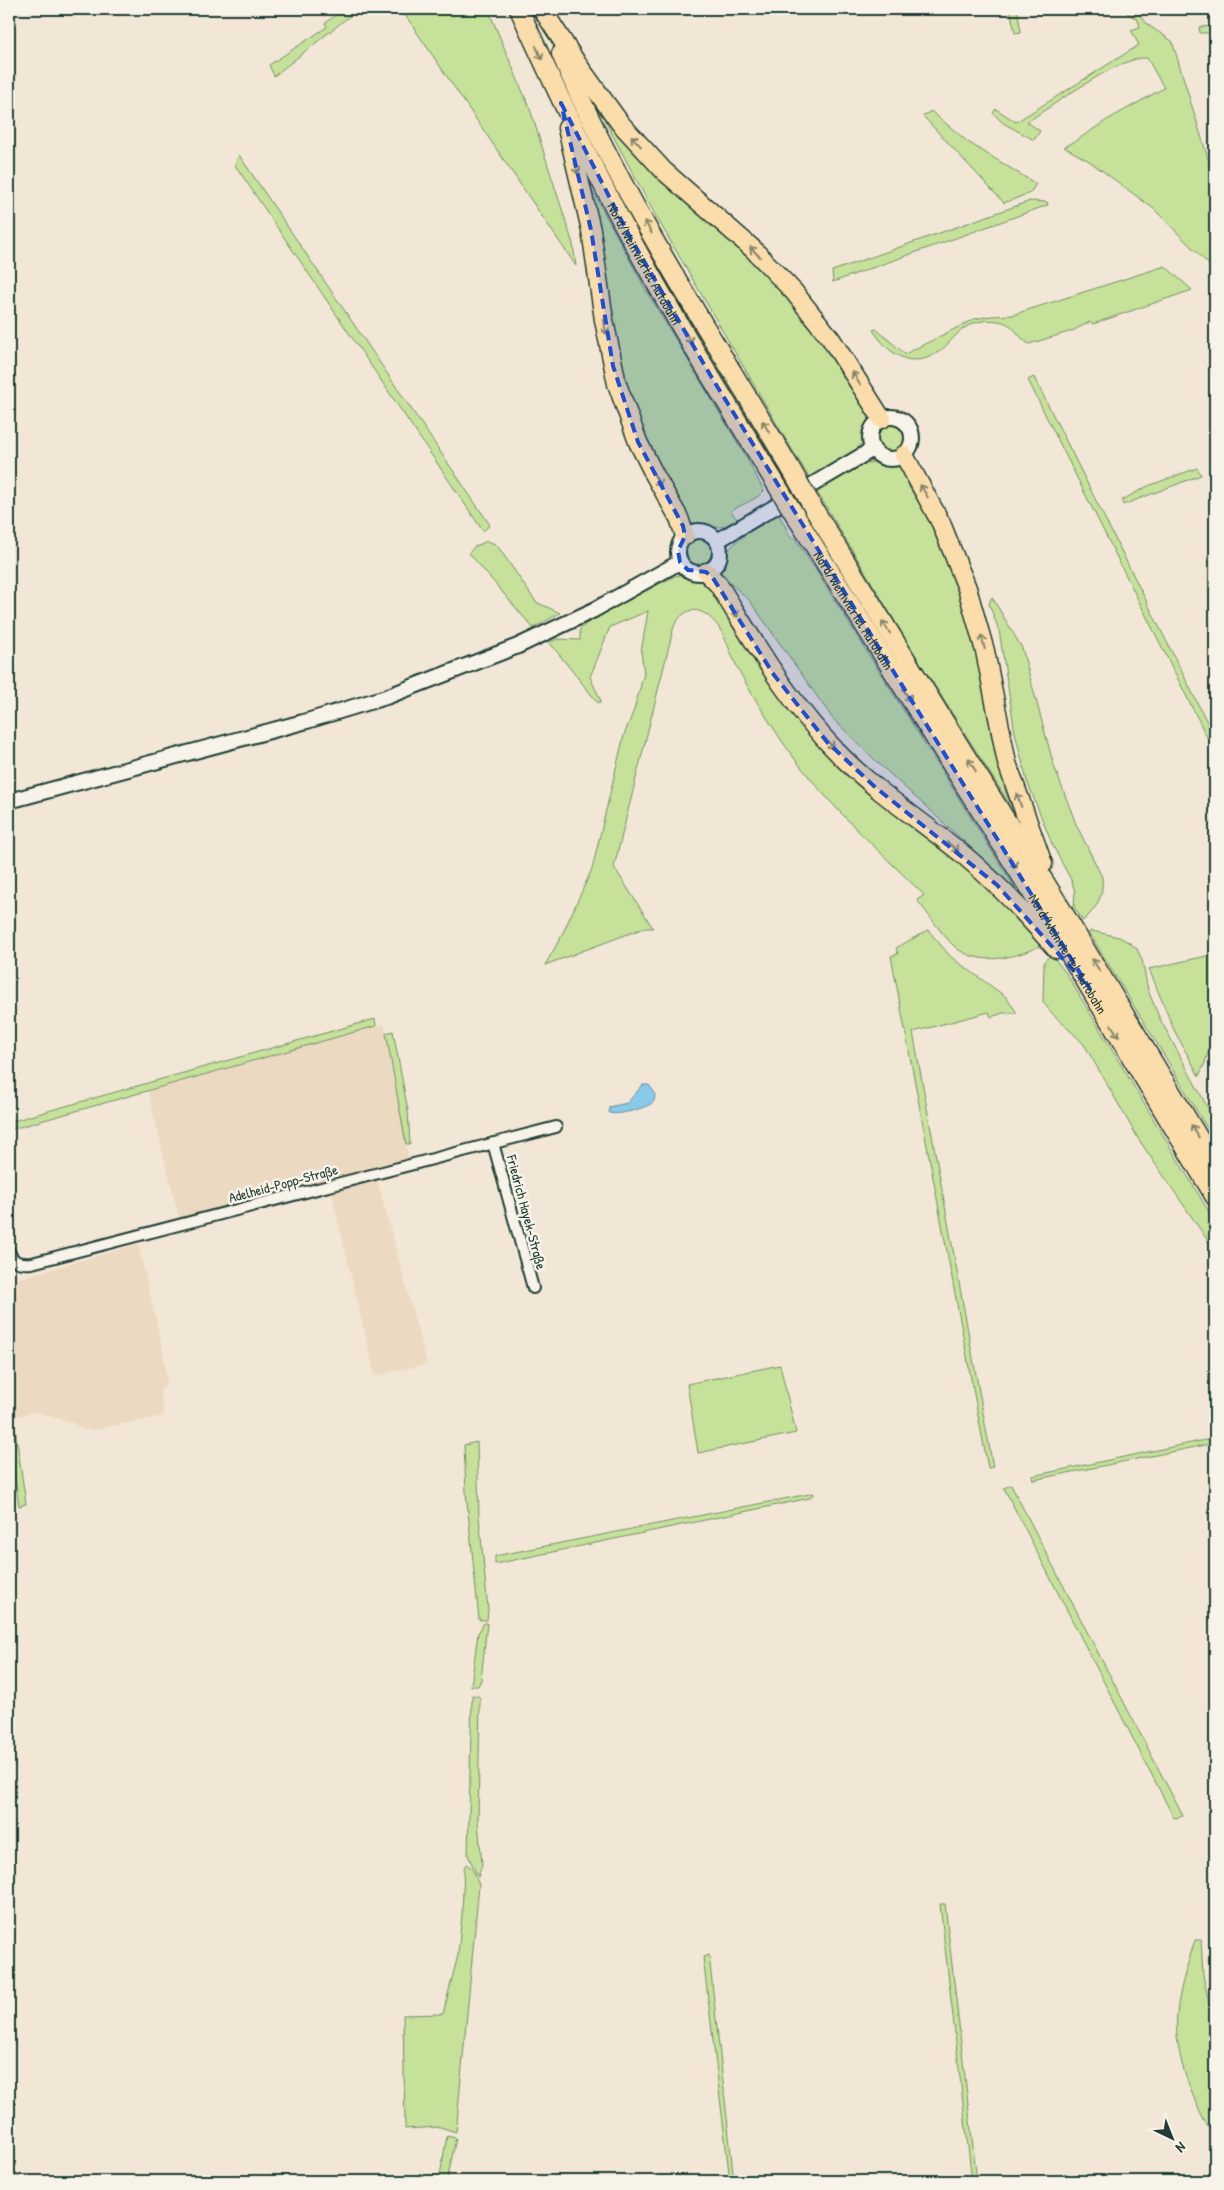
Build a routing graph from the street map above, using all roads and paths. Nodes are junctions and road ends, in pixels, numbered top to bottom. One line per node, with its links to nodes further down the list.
1 (519, 9): 3 (highway, Nord/Weinviertel Autobahn, one-way to 3)
2 (542, 9): 4 (highway, one-way to 2); 12 (highway, Nord/Weinviertel Autobahn, one-way to 2, bridge)
3 (561, 103): 7 (highway, one-way to 7); 13 (highway, Nord/Weinviertel Autobahn, one-way to 13, bridge)
4 (882, 419): 5 (main road); 6 (main road)
5 (873, 449): 6 (main road); 8 (main road)
6 (904, 455): 12 (highway, one-way to 6)
7 (685, 536): 8 (main road); 9 (main road)
8 (717, 541): 10 (main road)
9 (680, 562): 10 (main road); 11 (main road)
10 (706, 572): 13 (highway, one-way to 13)
11 (9, 801)
12 (1053, 895): 16 (highway, Nord/Weinviertel Autobahn, one-way to 12)
13 (1090, 989): 17 (highway, Nord/Weinviertel Autobahn, one-way to 17)
14 (556, 1127): 15 (street, Adelheid-Popp-Straße)
15 (494, 1144): 18 (street, Adelheid-Popp-Straße); 19 (street, Friedrich Hayek-Straße)
16 (1215, 1165)
17 (1215, 1196)
18 (9, 1251)
19 (533, 1288)

